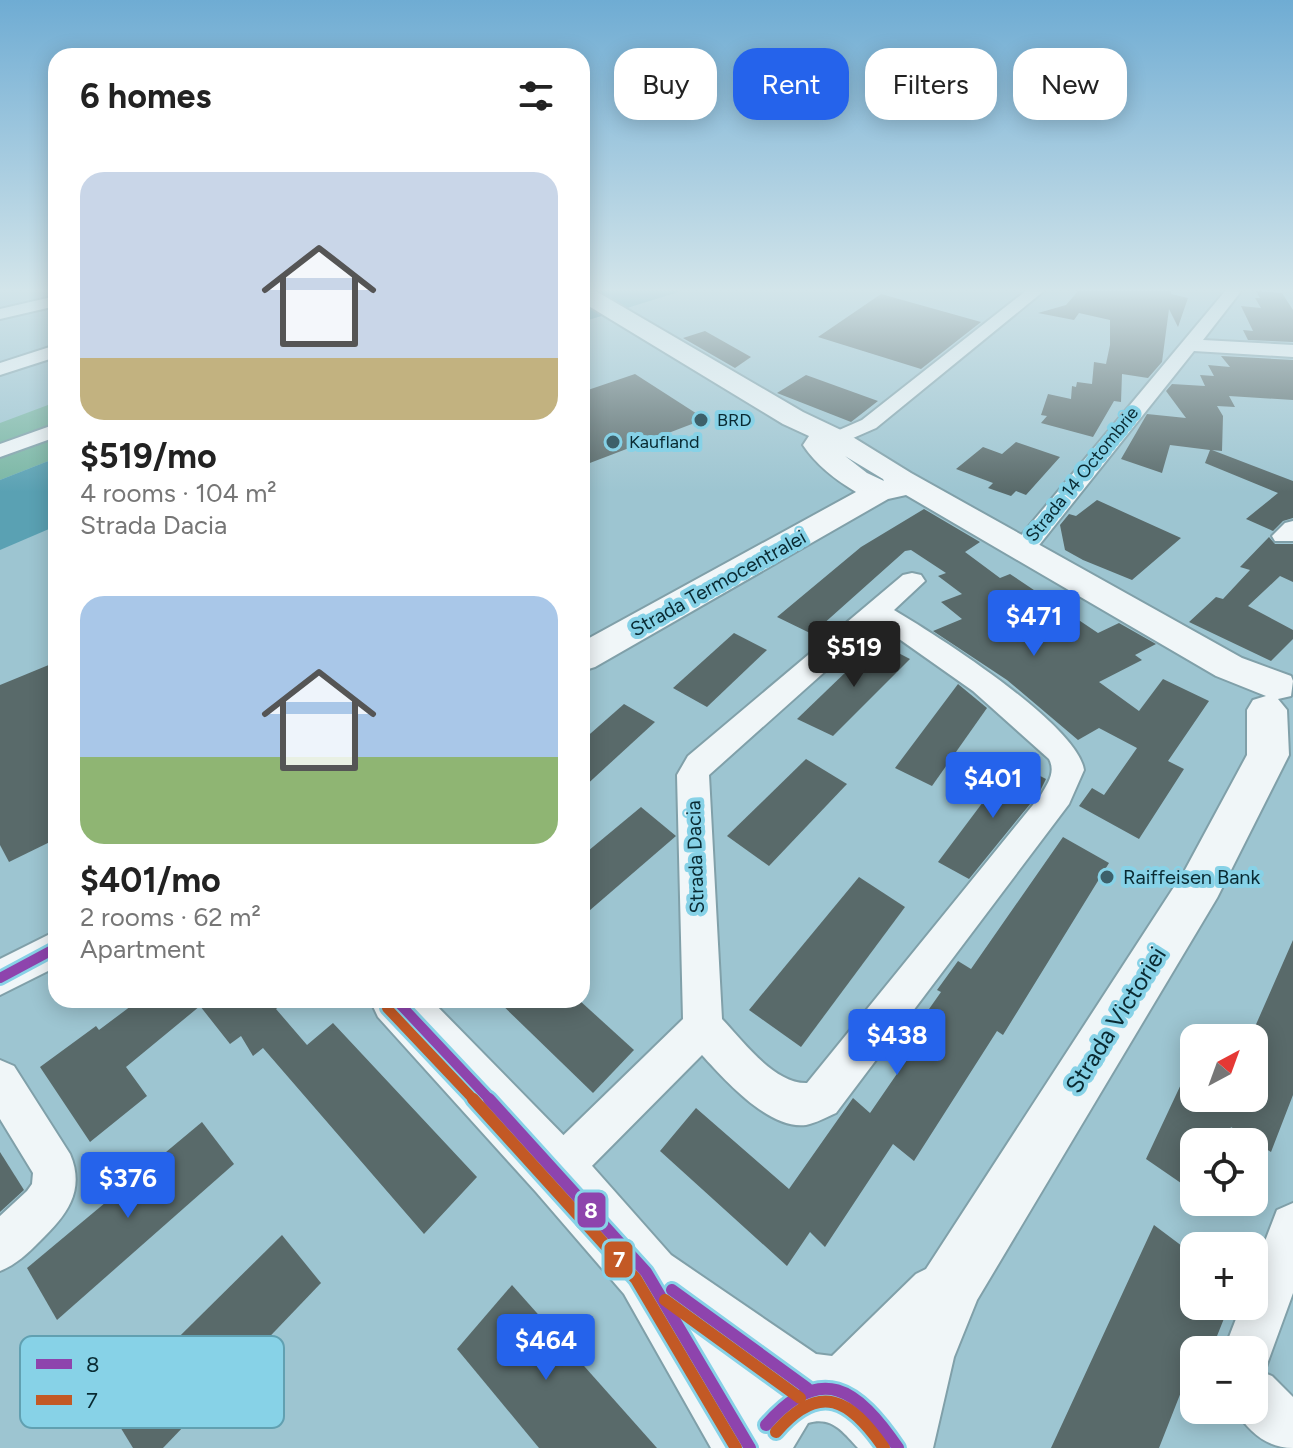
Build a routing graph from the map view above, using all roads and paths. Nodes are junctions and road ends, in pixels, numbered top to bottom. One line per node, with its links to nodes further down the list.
1 (36, 358): 5 (street)
2 (694, 358): 8 (main road)
3 (958, 358): 8 (street)
4 (1179, 358): 10 (street, Strada 14 Octombrie)
5 (0, 369)
6 (48, 433): 7 (street)
7 (0, 451)
8 (846, 454): 9 (main road, Strada Termocentralei); 9 (main road); 13 (main road, Strada Termocentralei)
9 (893, 486): 10 (main road)
10 (1023, 549): 14 (main road)
11 (912, 581): 12 (street, Strada Dacia)
12 (878, 612): 18 (street, Strada Dacia); 18 (street)
13 (590, 652)
14 (1279, 716): 24 (main road, Strada Victoriei)
15 (48, 952): 16 (street)
16 (0, 978)
17 (404, 1008): 20 (main road)
18 (703, 1027): 20 (street)
19 (0, 1080): 22 (street)
20 (557, 1171): 23 (main road)
21 (1293, 1226): 25 (street)
22 (0, 1248)
23 (646, 1272): 26 (main road); 29 (main road)
24 (954, 1279): 26 (main road, Strada Victoriei); 31 (main road, Strada Victoriei)
25 (1254, 1336)
26 (825, 1389): 30 (main road, Strada Victoriei); 31 (main road, Strada Victoriei)
27 (1268, 1410): 28 (street)
28 (1293, 1430)
29 (750, 1448)
30 (758, 1448)
31 (898, 1448)

